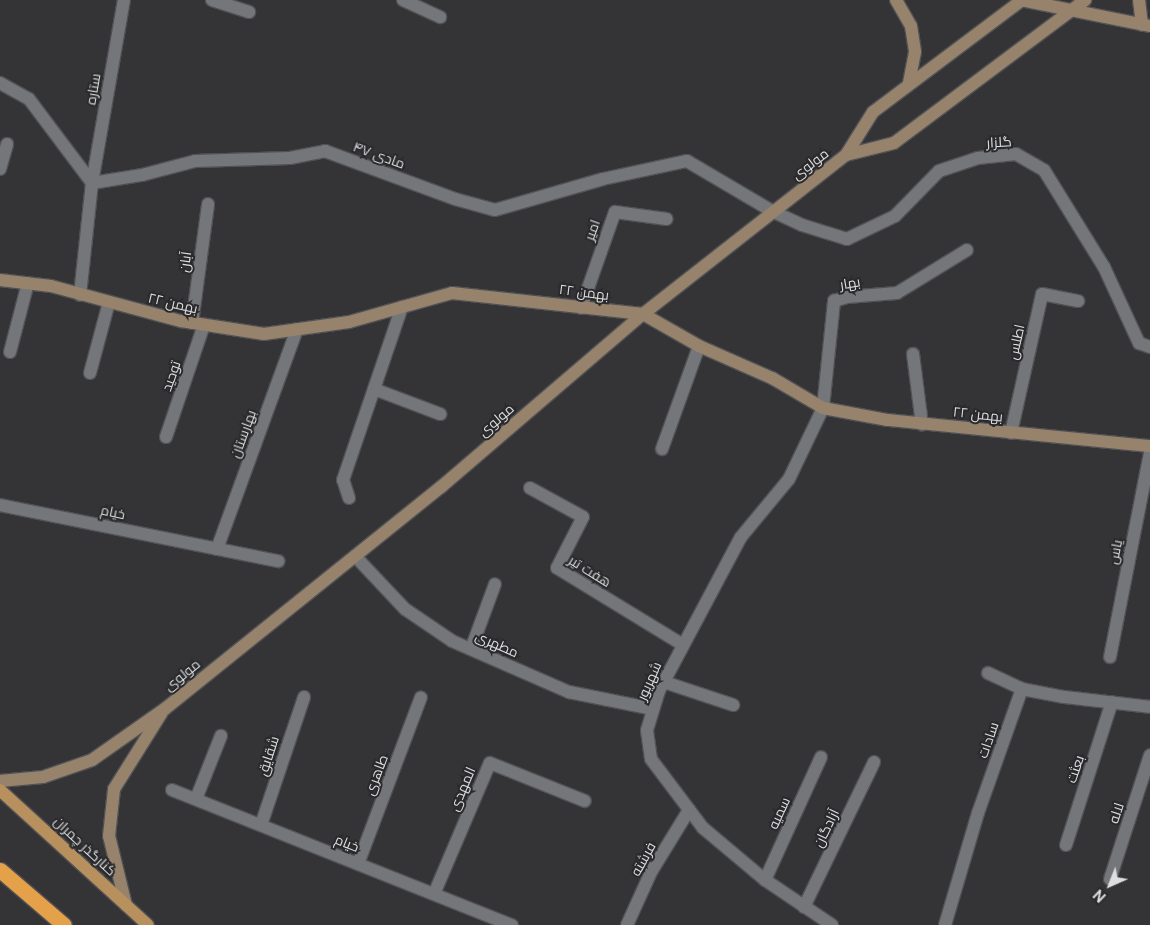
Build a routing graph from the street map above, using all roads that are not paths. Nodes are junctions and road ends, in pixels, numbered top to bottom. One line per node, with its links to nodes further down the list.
1 (124, 0): 17 (street, ستاره)
2 (212, 0): 9 (street)
3 (403, 0): 10 (street)
4 (896, 0): 13 (main road)
5 (1022, 0): 8 (main road); 13 (main road, مولوی)
6 (1085, 0): 8 (main road, مولوی)
7 (1139, 0): 11 (main road)
8 (1073, 10): 11 (main road); 15 (main road, مولوی)
9 (249, 12)
10 (440, 17)
11 (1146, 25)
12 (0, 83): 17 (street)
13 (909, 84): 15 (main road, مولوی)
14 (7, 144): 16 (street)
15 (846, 155): 19 (main road, مولوی)
16 (0, 169)
17 (92, 183): 19 (street, مادی ۴۷); 24 (street, ستاره)
18 (208, 204): 30 (street, آبان)
19 (772, 212): 29 (main road, مولوی); 33 (street, گلزار)
20 (667, 219): 28 (street, امیر)
21 (966, 250): 38 (street, بهار)
22 (0, 280): 23 (main road, ۲۲ بهمن)
23 (28, 283): 24 (main road, ۲۲ بهمن); 34 (street)
24 (80, 295): 26 (main road, ۲۲ بهمن)
25 (1078, 301): 41 (street, اطلس)
26 (109, 302): 30 (main road, ۲۲ بهمن); 36 (street)
27 (402, 307): 28 (main road, ۲۲ بهمن); 31 (main road, ۲۲ بهمن); 37 (street)
28 (581, 308): 29 (main road, ۲۲ بهمن)
29 (643, 314): 32 (main road, ۲۲ بهمن); 50 (main road, مولوی)
30 (198, 324): 31 (main road, ۲۲ بهمن); 42 (street, توحید)
31 (297, 329): 49 (street, بهارستان)
32 (699, 346): 38 (main road, ۲۲ بهمن); 44 (street)
33 (1150, 347)
34 (10, 352)
35 (913, 354): 40 (street)
36 (90, 373)
37 (374, 389): 39 (street); 47 (street)
38 (824, 408): 40 (main road, ۲۲ بهمن); 53 (street, شهریور)
39 (440, 414)
40 (922, 424): 41 (main road, ۲۲ بهمن)
41 (1011, 433): 43 (main road, ۲۲ بهمن)
42 (166, 437)
43 (1150, 446)
44 (662, 449)
45 (1150, 453): 55 (street, یاس)
46 (530, 488): 53 (street, هفت تیر)
47 (349, 498)
48 (0, 505): 49 (street, خیام)
49 (217, 549): 51 (street, خیام)
50 (355, 556): 54 (street, مطهری); 64 (main road, مولوی)
51 (278, 561)
52 (495, 584): 54 (street)
53 (683, 646): 57 (street, شهریور)
54 (471, 649): 65 (street, مطهری)
55 (1110, 657)
56 (988, 673): 58 (street)
57 (664, 682): 62 (street); 65 (street, شهریور)
58 (1022, 689): 61 (street); 91 (street, سادات)
59 (304, 697): 76 (street, شقایق)
60 (421, 697): 78 (street, طاهری)
61 (1112, 702): 63 (street); 77 (street, بعثت)
62 (733, 705)
63 (1150, 707)
64 (166, 708): 70 (main road, مولوی); 83 (main road, مولوی)
65 (654, 709): 75 (street, شهریور)
66 (220, 736): 73 (street)
67 (1150, 755): 80 (street, لاله)
68 (821, 757): 81 (street, سمیه)
69 (874, 762): 84 (street, آزادگان)
70 (0, 781)
71 (0, 790): 83 (main road, کنارگذر چمران)
72 (172, 790): 73 (street, خیام)
73 (196, 799): 76 (street, خیام)
74 (585, 801): 82 (street, المهدی)
75 (689, 810): 81 (street, شهریور); 89 (street, فرشته)
76 (261, 825): 78 (street, خیام)
77 (1066, 845)
78 (358, 864): 82 (street, خیام)
79 (0, 870): 86 (highway)
80 (1110, 879)
81 (765, 880): 84 (street, شهریور)
82 (434, 894): 88 (street, خیام)
83 (126, 905): 87 (main road, کنارگذر چمران)
84 (804, 906): 85 (street, شهریور)
85 (813, 920): 90 (street, شهریور)
86 (64, 925)
87 (148, 925)
88 (512, 925)
89 (627, 925)
90 (832, 925)
91 (945, 925)

